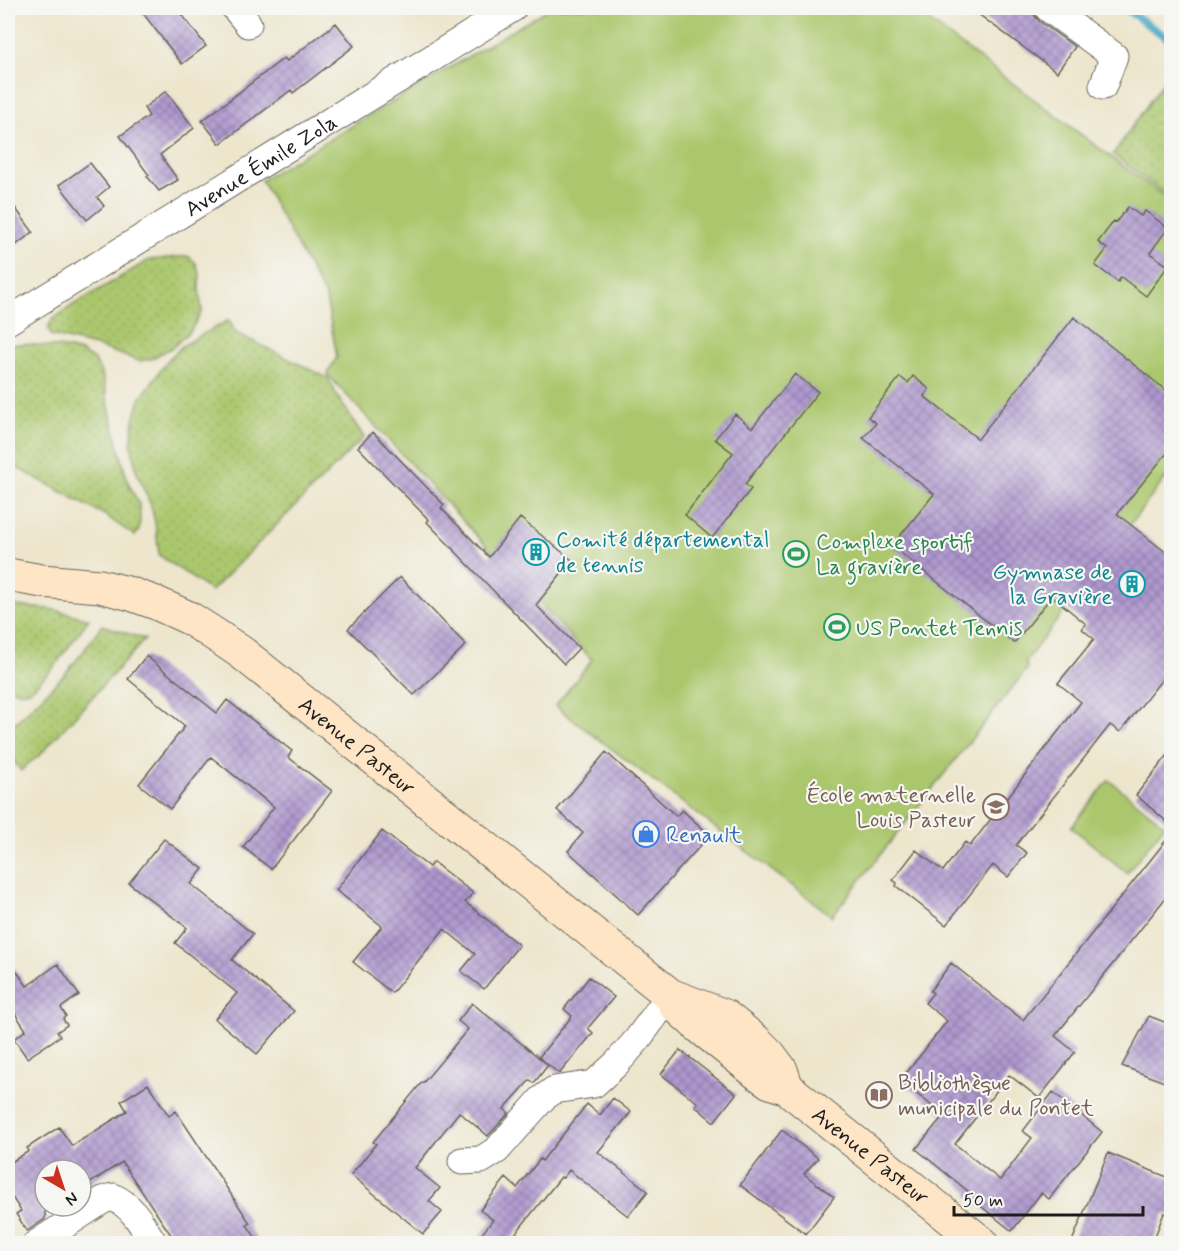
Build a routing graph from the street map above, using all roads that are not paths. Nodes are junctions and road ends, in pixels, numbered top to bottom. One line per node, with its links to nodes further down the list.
1 (513, 8): 4 (street, Avenue Émile Zola)
2 (1047, 8): 3 (street)
3 (1103, 86)
4 (8, 321)
5 (8, 575): 6 (main road, Avenue Pasteur)
6 (670, 995): 7 (street); 10 (main road, Avenue Pasteur)
7 (462, 1161)
8 (36, 1244): 9 (street)
9 (154, 1244)
10 (983, 1244)

